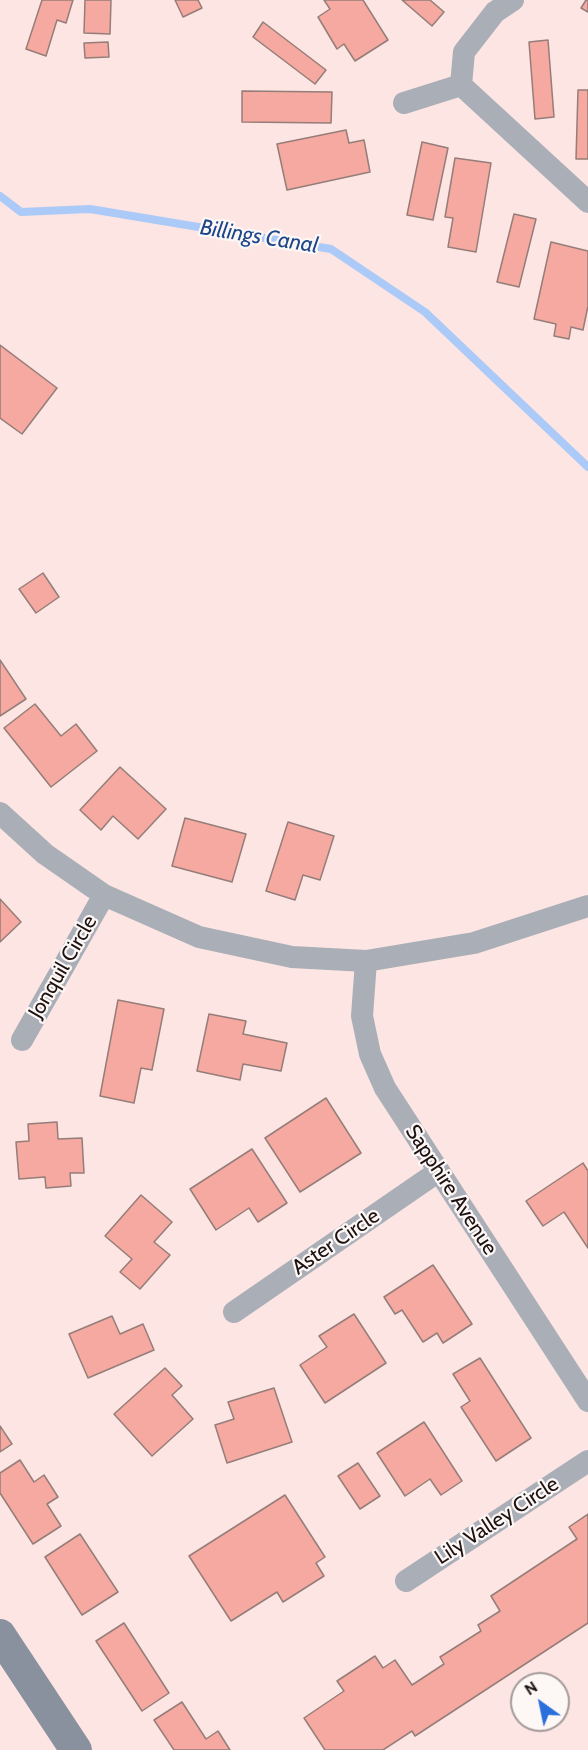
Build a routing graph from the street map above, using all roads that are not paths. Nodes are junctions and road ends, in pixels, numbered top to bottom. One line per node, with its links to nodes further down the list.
1 (513, 0): 2 (street)
2 (461, 85): 3 (street); 4 (street)
3 (404, 103)
4 (588, 202)
5 (0, 813): 6 (street)
6 (105, 895): 8 (street); 9 (street, Jonquil Circle)
7 (588, 906): 8 (street)
8 (366, 961): 10 (street, Sapphire Avenue)
9 (22, 1040)
10 (439, 1171): 11 (street, Aster Circle); 12 (street, Sapphire Avenue)
11 (234, 1312)
12 (588, 1401)
13 (588, 1461): 14 (street, Lily Valley Circle)
14 (406, 1581)
15 (0, 1635): 16 (street)
16 (76, 1750)

